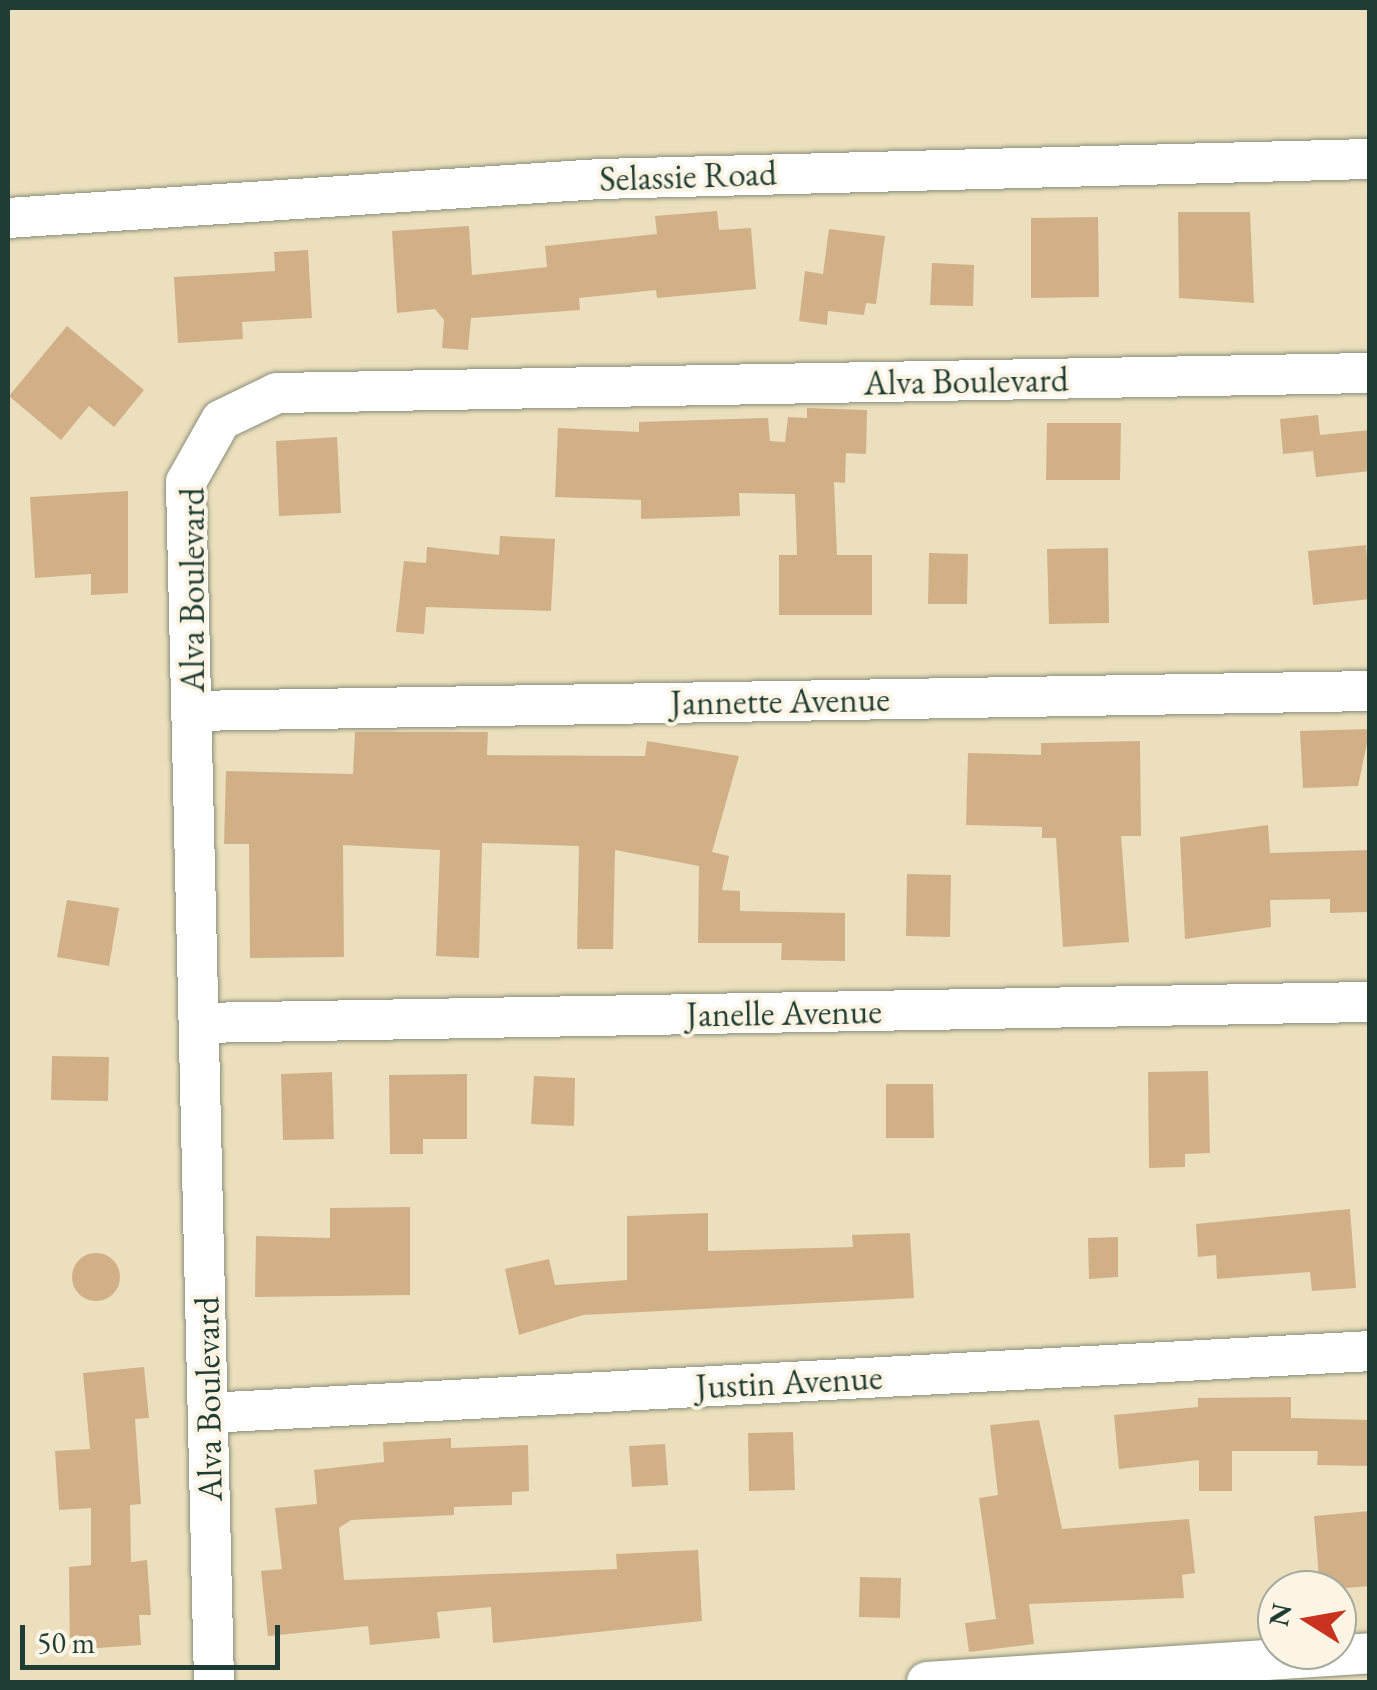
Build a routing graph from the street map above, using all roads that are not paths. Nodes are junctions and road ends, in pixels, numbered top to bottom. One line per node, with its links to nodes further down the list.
1 (1370, 158): 2 (street, Selassie Road)
2 (8, 218)
3 (1370, 373): 5 (street, Alva Boulevard)
4 (1370, 692): 5 (street, Jannette Avenue)
5 (191, 711): 7 (street, Alva Boulevard)
6 (1370, 1002): 7 (street, Janelle Avenue)
7 (199, 1023): 9 (street, Alva Boulevard)
8 (1370, 1351): 9 (street, Justin Avenue)
9 (208, 1413): 11 (street, Alva Boulevard)
10 (1370, 1653): 12 (street)
11 (214, 1682)
12 (926, 1682)

